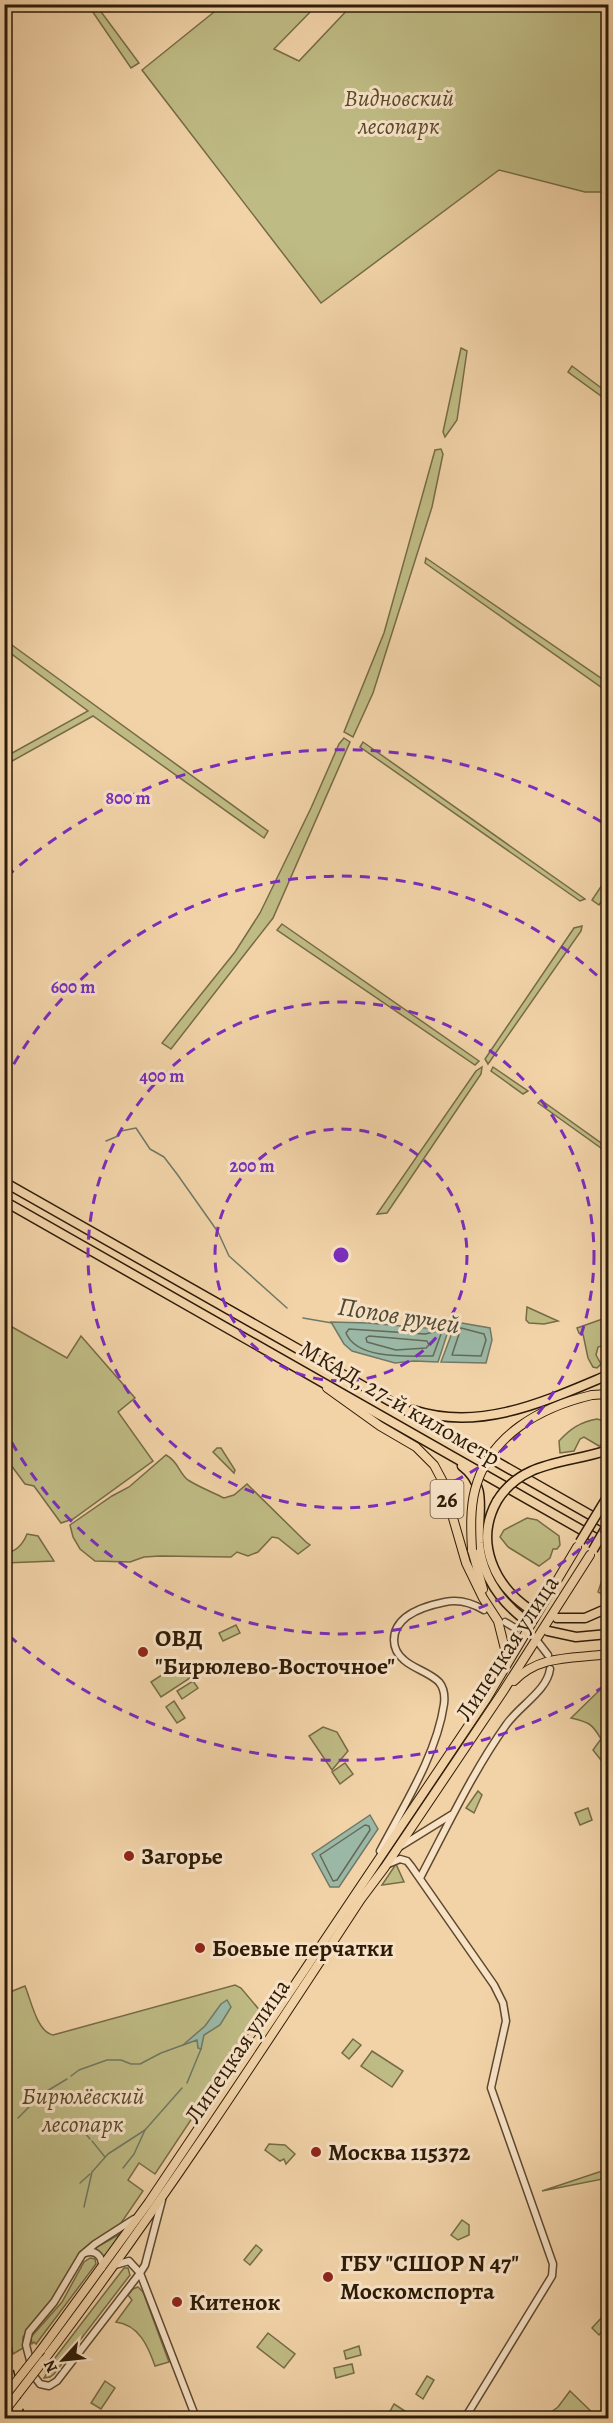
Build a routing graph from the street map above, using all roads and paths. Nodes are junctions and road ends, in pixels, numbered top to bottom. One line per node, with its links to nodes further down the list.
1 (4, 1178): 3 (street)
2 (4, 1182): 3 (highway, МКАД, 27-й километр)
3 (28, 1196): 8 (highway, МКАД, 27-й километр)
4 (4, 1201): 6 (highway, МКАД, 27-й километр)
5 (609, 1375): 8 (highway)
6 (312, 1376): 9 (highway, МКАД, 27-й километр); 21 (main road, 26)
7 (609, 1394): 21 (main road, bridge)
8 (386, 1399): 12 (highway, МКАД, 27-й километр)
9 (438, 1447): 14 (highway, МКАД, 27-й километр); 20 (highway)
10 (609, 1450): 18 (highway, bridge)
11 (607, 1497): 13 (highway, bridge)
12 (609, 1525): 15 (highway, bridge)
13 (578, 1544): 29 (main road, Липецкая улица)
14 (609, 1545)
15 (592, 1552): 30 (main road, Липецкая улица)
16 (609, 1608): 19 (highway)
17 (484, 1610): 33 (street)
18 (531, 1610)
19 (557, 1618)
20 (525, 1620)
21 (501, 1621): 22 (street); 29 (main road, 26)
22 (515, 1628)
23 (548, 1631): 24 (highway)
24 (609, 1634)
25 (538, 1642): 27 (street)
26 (609, 1654): 30 (main road)
27 (548, 1655)
28 (550, 1669): 31 (street)
29 (501, 1676): 33 (main road, Липецкая улица)
30 (502, 1693): 32 (main road, Липецкая улица)
31 (460, 1802): 32 (street); 35 (street)
32 (395, 1851): 34 (main road, Липецкая улица)
33 (374, 1864): 36 (main road, Липецкая улица)
34 (386, 1867): 35 (street); 37 (main road, Липецкая улица)
35 (420, 1878): 47 (street)
36 (289, 1991): 37 (street); 39 (main road, Липецкая улица)
37 (297, 1997): 38 (main road, Липецкая улица)
38 (163, 2196): 41 (main road, Липецкая улица); 43 (street)
39 (139, 2215): 40 (street); 42 (main road, Липецкая улица)
40 (84, 2253): 42 (street); 43 (street)
41 (115, 2265): 43 (street); 45 (main road, Липецкая улица, bridge)
42 (102, 2269): 44 (main road, Липецкая улица, bridge)
43 (140, 2273): 46 (street)
44 (4, 2397)
45 (4, 2412)
46 (196, 2418)
47 (465, 2418)

